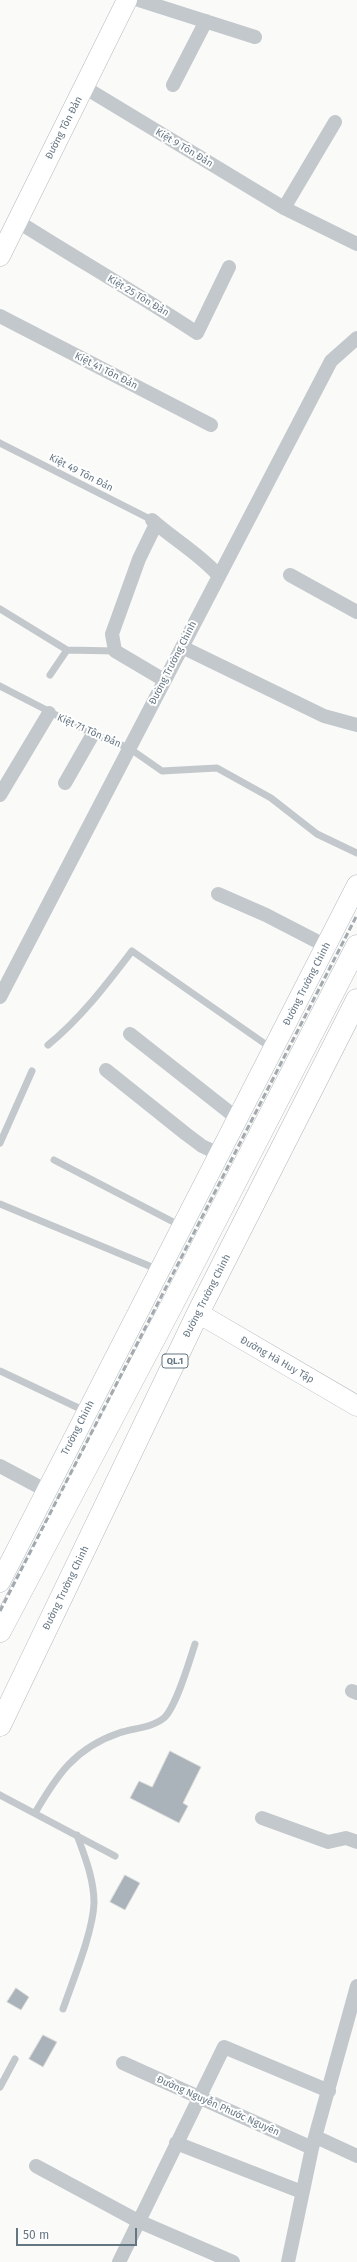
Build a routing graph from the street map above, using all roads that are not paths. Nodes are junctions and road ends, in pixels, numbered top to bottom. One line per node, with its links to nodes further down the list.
1 (127, 0): 6 (street, Đường Tôn Đản)
2 (139, 0): 3 (street)
3 (206, 21): 4 (street); 5 (street)
4 (255, 37)
5 (173, 85)
6 (84, 87): 8 (street, Kiệt 9 Tôn Đản); 9 (street, Đường Tôn Đản)
7 (335, 122): 8 (street)
8 (284, 208): 10 (street, Kiệt 9 Tôn Đản)
9 (17, 221): 11 (street, Đường Tôn Đản); 12 (street, Kiệt 25 Tôn Đản)
10 (357, 244)
11 (0, 256)
12 (229, 267)
13 (0, 316): 15 (street, Kiệt 41 Tôn Đản)
14 (357, 338): 19 (street, Đường Trường Chinh)
15 (211, 425)
16 (0, 443): 17 (lane, Kiệt 49 Tôn Đản)
17 (154, 522): 19 (street); 24 (street)
18 (290, 575): 21 (street)
19 (219, 576): 22 (street, Đường Trường Chinh)
20 (0, 609): 23 (lane)
21 (357, 612)
22 (182, 647): 26 (street, Đường Trường Chinh); 29 (street)
23 (67, 650): 24 (lane); 25 (lane)
24 (115, 651): 26 (street)
25 (50, 675)
26 (164, 680): 31 (street, Đường Trường Chinh)
27 (0, 686): 28 (lane, Kiệt 71 Tôn Đản)
28 (49, 712): 30 (lane, Kiệt 71 Tôn Đản); 33 (street, Kiệt 71 Tôn Đản)
29 (357, 725)
30 (93, 734): 31 (lane, Kiệt 71 Tôn Đản); 32 (street)
31 (129, 748): 34 (lane, Kiệt 71 Tôn Đản); 39 (street, Đường Trường Chinh)
32 (65, 783)
33 (0, 795)
34 (357, 853)
35 (357, 885): 37 (street, Đường Trường Chinh)
36 (218, 894): 37 (street)
37 (326, 946): 43 (street, Đường Trường Chinh)
38 (357, 946): 61 (highway, QL.1)
39 (0, 997)
40 (357, 1000): 53 (highway, Đường Trường Chinh / QL.1)
41 (130, 1034): 46 (street)
42 (48, 1045): 43 (lane)
43 (273, 1050): 46 (street, Đường Trường Chinh)
44 (106, 1070): 48 (street)
45 (32, 1071): 47 (lane)
46 (238, 1118): 48 (street, Đường Trường Chinh)
47 (0, 1143)
48 (219, 1154): 51 (street, Đường Trường Chinh)
49 (54, 1160): 51 (lane)
50 (0, 1204): 52 (lane)
51 (181, 1226): 52 (street, Đường Trường Chinh)
52 (158, 1272): 56 (street, Trường Chinh)
53 (198, 1313): 55 (street, Đường Hà Huy Tập); 63 (highway, Đường Trường Chinh / QL.1)
54 (0, 1372): 56 (lane)
55 (357, 1406)
56 (87, 1412): 58 (street, Trường Chinh)
57 (0, 1466): 58 (street)
58 (47, 1490): 59 (street, Trường Chinh)
59 (5, 1560): 60 (street, Trường Chinh)
60 (0, 1582)
61 (0, 1631)
62 (196, 1644): 65 (lane)
63 (0, 1725)
64 (0, 1795): 65 (lane)
65 (35, 1813): 67 (lane)
66 (262, 1818): 68 (street)
67 (77, 1835): 69 (lane); 71 (lane)
68 (357, 1842)
69 (115, 1856)
70 (357, 1986): 75 (street)
71 (63, 2009)
72 (15, 2059): 74 (lane)
73 (123, 2063): 76 (street, Đường Nguyễn Phước Nguyên)
74 (0, 2087)
75 (329, 2091): 76 (street); 78 (street)
76 (198, 2098): 77 (street); 78 (street, Đường Nguyễn Phước Nguyên)
77 (176, 2143): 81 (street); 82 (street)
78 (314, 2143): 79 (street, Đường Nguyễn Phước Nguyên); 81 (street)
79 (357, 2156)
80 (36, 2166): 82 (street)
81 (302, 2192): 85 (street)
82 (138, 2221): 83 (street); 84 (street)
83 (119, 2262)
84 (233, 2262)
85 (288, 2262)

